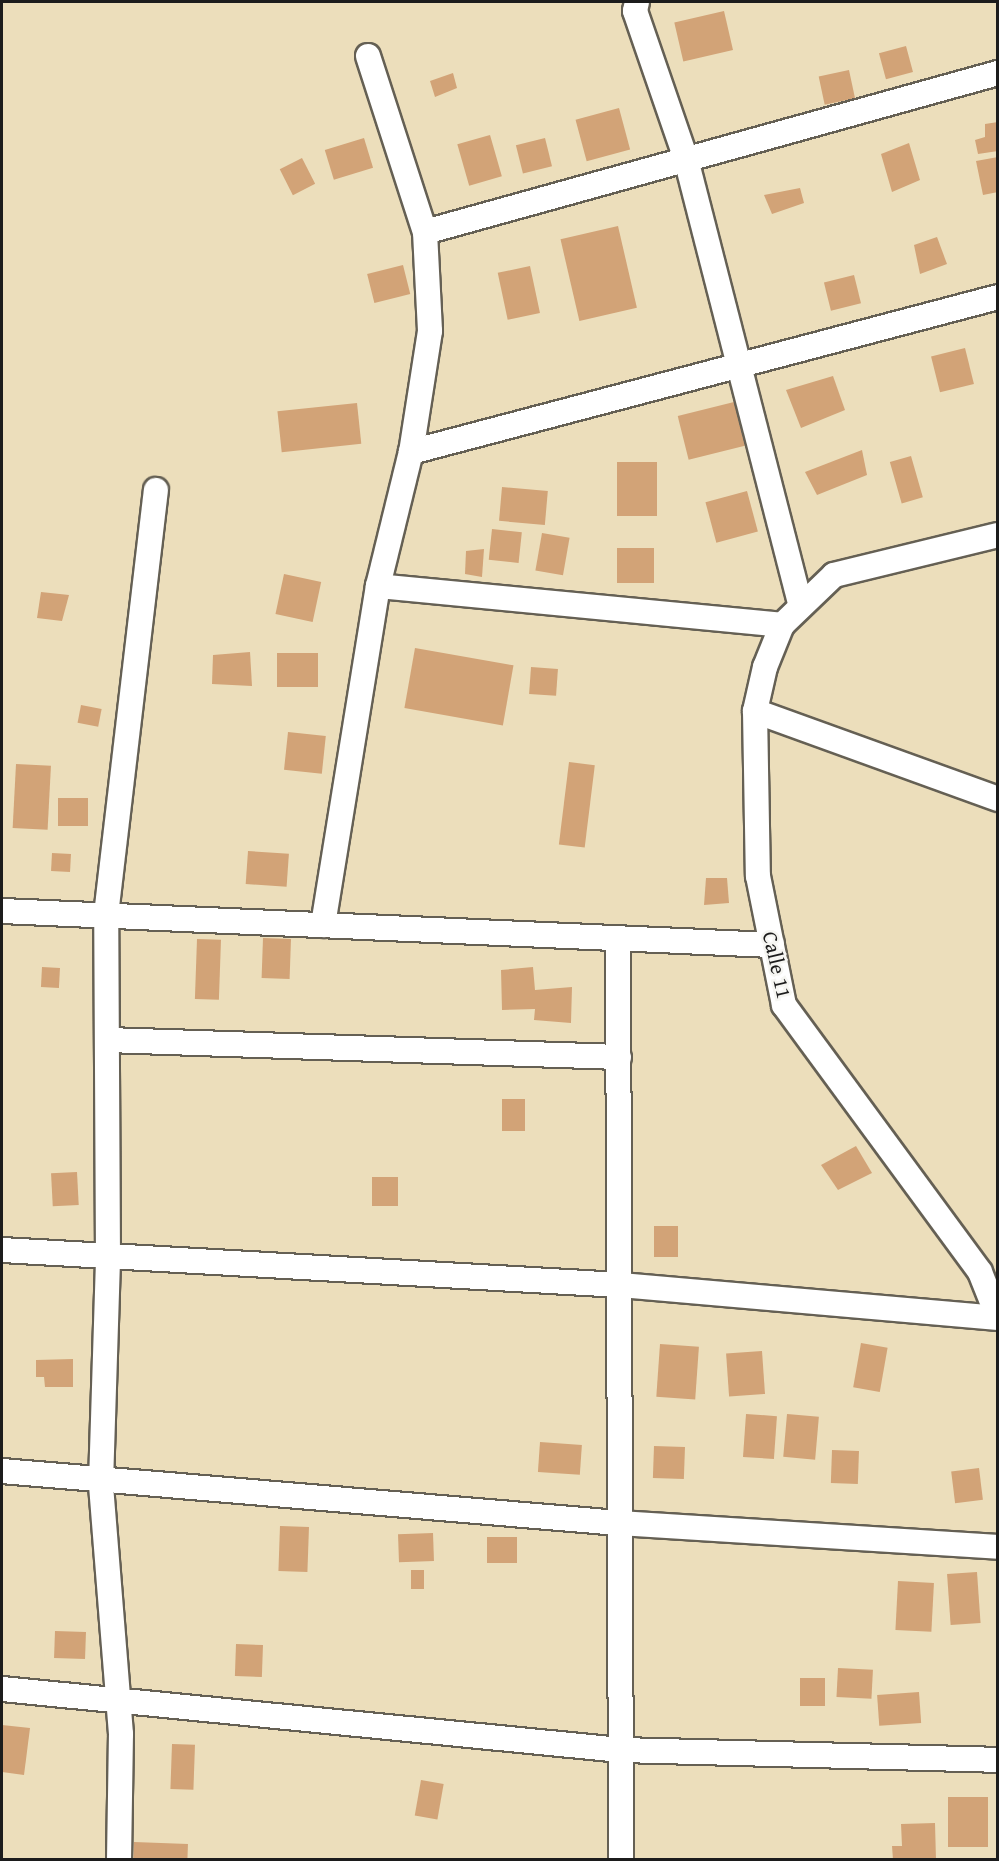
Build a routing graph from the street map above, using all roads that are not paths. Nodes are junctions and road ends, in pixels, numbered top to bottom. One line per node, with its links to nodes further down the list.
1 (637, 2): 4 (street)
2 (368, 56): 5 (street)
3 (998, 73): 4 (street)
4 (686, 159): 5 (street); 7 (street)
5 (425, 232): 8 (street)
6 (998, 297): 7 (street)
7 (742, 367): 8 (street); 12 (street)
8 (411, 452): 11 (street)
9 (156, 490): 17 (street)
10 (998, 535): 12 (street, Calle 11)
11 (378, 586): 13 (street); 18 (street)
12 (800, 602): 13 (street, Calle 11)
13 (782, 625): 14 (street, Calle 11)
14 (755, 711): 15 (street); 20 (street, Calle 11)
15 (998, 799)
16 (2, 911): 17 (street)
17 (106, 915): 18 (street); 21 (street)
18 (323, 925): 19 (street)
19 (618, 939): 20 (street); 22 (street)
20 (772, 945): 26 (street, Calle 11)
21 (107, 1040): 22 (street); 24 (street)
22 (619, 1057): 25 (street)
23 (2, 1250): 24 (street)
24 (108, 1258): 25 (street); 28 (street)
25 (621, 1284): 26 (street); 29 (street)
26 (998, 1317)
27 (2, 1471): 28 (street)
28 (102, 1483): 29 (street); 32 (street)
29 (619, 1523): 30 (street); 33 (street)
30 (998, 1547)
31 (2, 1689): 32 (street)
32 (118, 1702): 33 (street); 35 (street)
33 (621, 1750): 34 (street); 36 (street)
34 (998, 1760)
35 (119, 1860)
36 (621, 1860)

